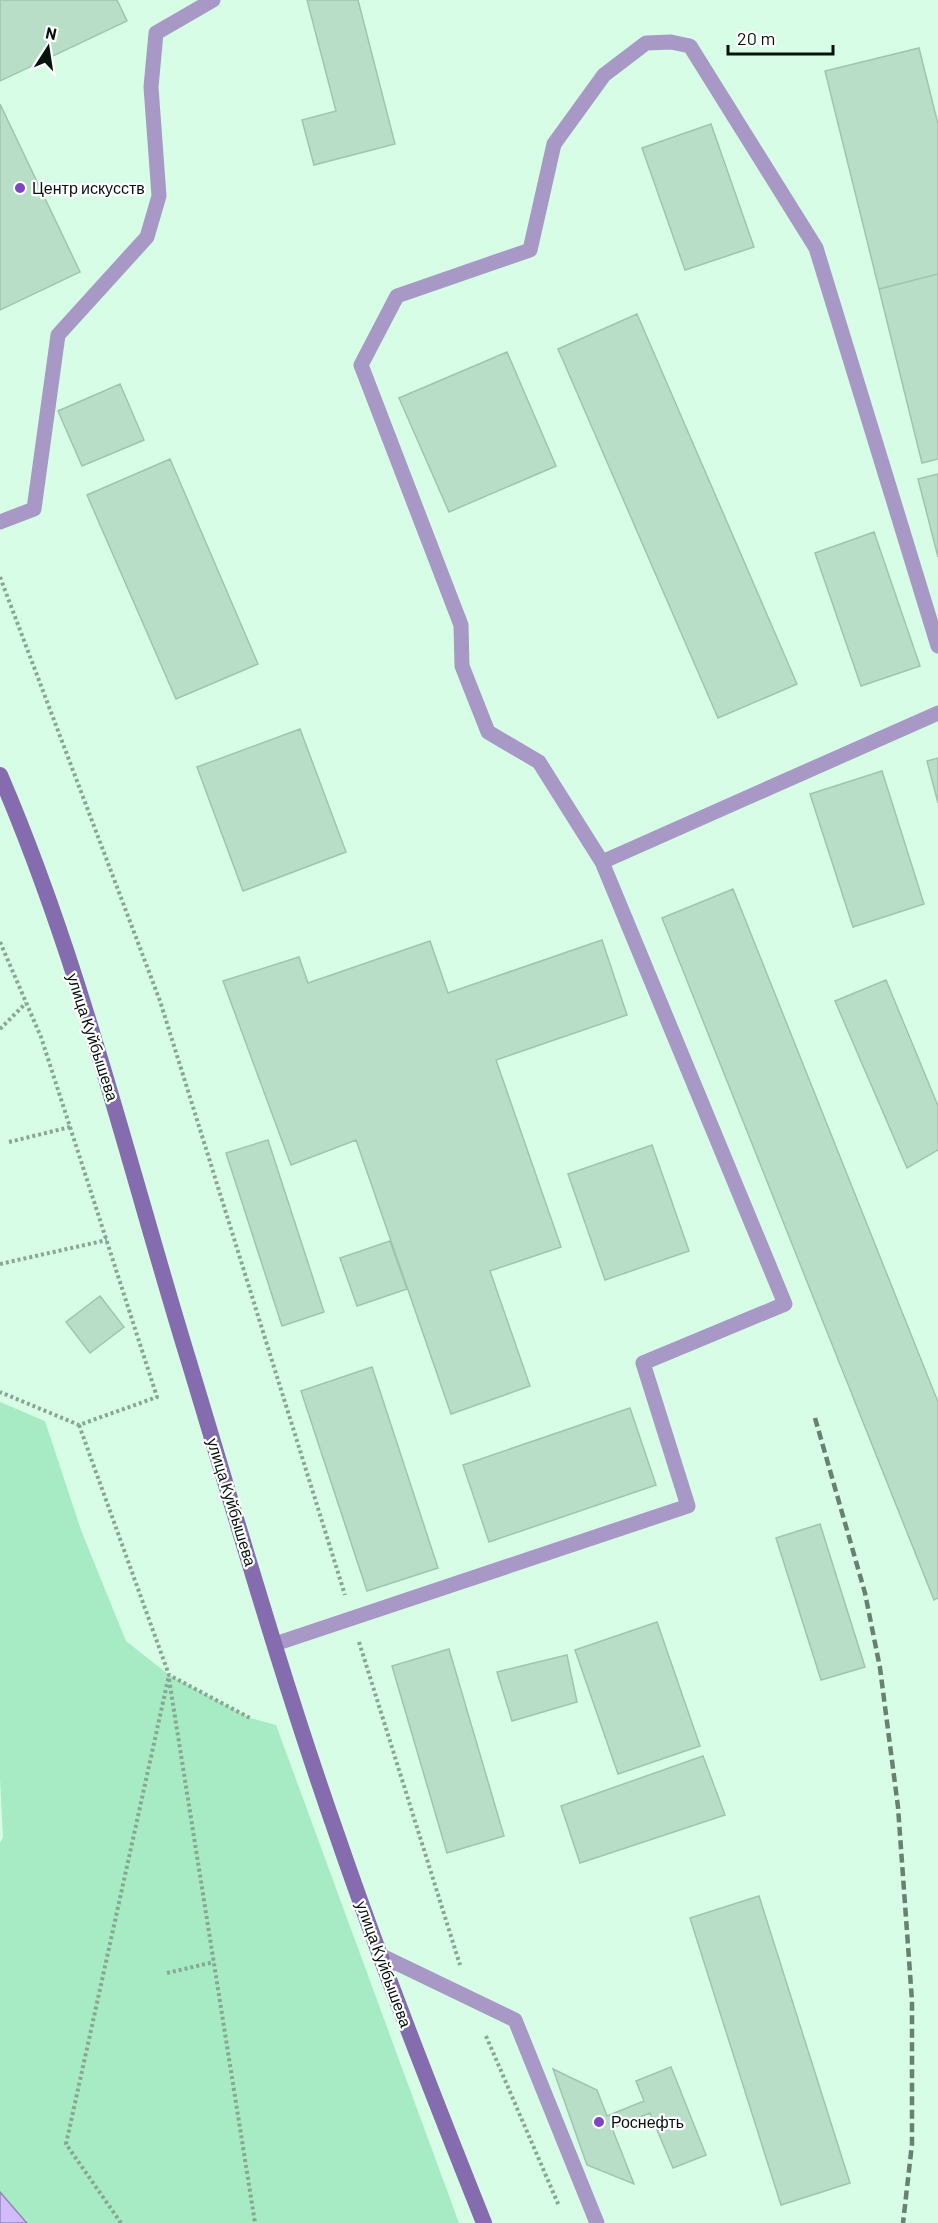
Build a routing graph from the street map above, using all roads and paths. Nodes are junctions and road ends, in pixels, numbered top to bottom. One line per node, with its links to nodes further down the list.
1 (213, 0): 2 (lane)
2 (0, 522)
3 (0, 577): 17 (path)
4 (938, 646): 7 (lane)
5 (938, 713): 7 (lane)
6 (0, 775): 18 (main road, улица Куйбышева)
7 (602, 862): 17 (lane)
8 (0, 942): 9 (path)
9 (26, 1003): 10 (path); 11 (path)
10 (0, 1029)
11 (70, 1127): 12 (path); 13 (path)
12 (9, 1142)
13 (106, 1240): 14 (path); 16 (path)
14 (0, 1264)
15 (0, 1392): 16 (path)
16 (79, 1425): 19 (path)
17 (352, 1618): 18 (lane); 24 (path)
18 (275, 1644): 21 (main road, улица Куйбышева)
19 (168, 1675): 20 (path); 22 (path); 26 (path)
20 (250, 1718)
21 (382, 1956): 24 (lane); 28 (main road, улица Куйбышева)
22 (214, 1962): 23 (path); 27 (path)
23 (167, 1973)
24 (470, 1998): 25 (path); 29 (lane)
25 (562, 2212)
26 (121, 2223)
27 (255, 2223)
28 (484, 2223)
29 (597, 2223)

